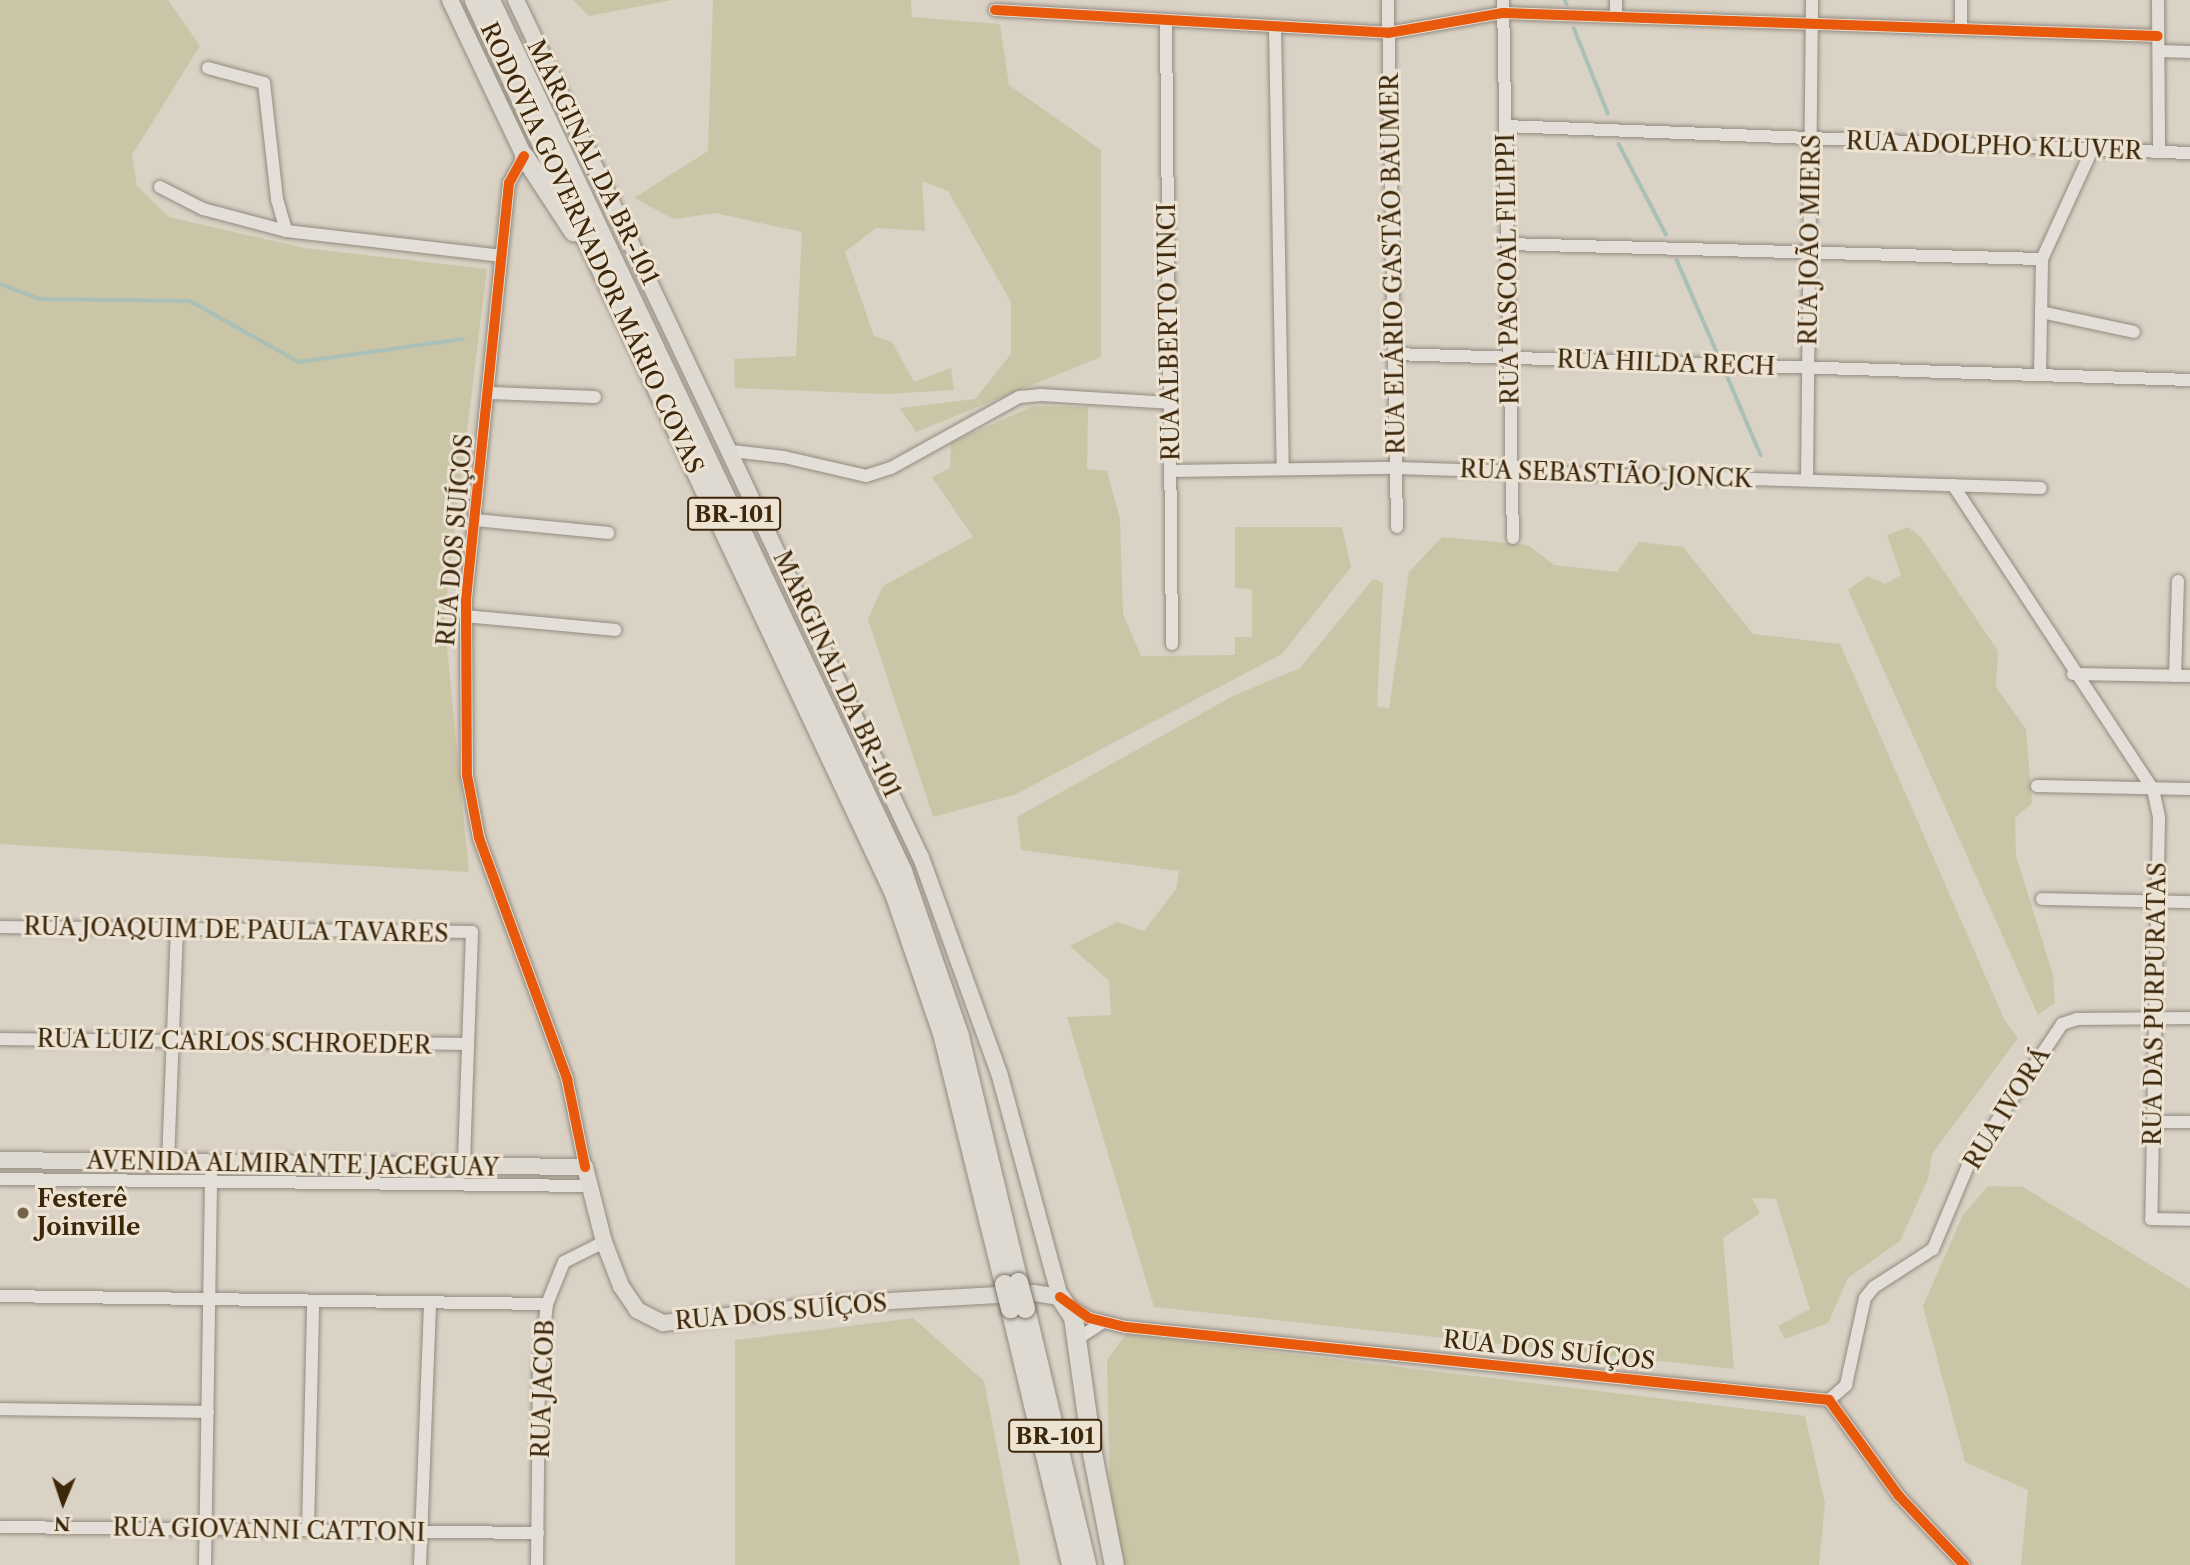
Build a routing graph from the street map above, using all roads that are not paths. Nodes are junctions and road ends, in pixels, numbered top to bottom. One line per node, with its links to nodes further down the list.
1 (450, 0): 27 (main road)
2 (474, 0): 34 (highway, RODOVIA GOVERNADOR MÁRIO COVAS / BR-101)
3 (490, 0): 89 (highway, RODOVIA GOVERNADOR MÁRIO COVAS / BR-101)
4 (516, 0): 45 (main road, MARGINAL DA BR-101)
5 (1388, 0): 17 (street, RUA ELÁRIO GASTÃO BAUMER)
6 (1616, 0): 12 (street)
7 (1812, 0): 14 (street, RUA JOÃO MIERS)
8 (1961, 0): 16 (street)
9 (2158, 0): 18 (street)
10 (1503, 7): 12 (street); 17 (street); 22 (street, RUA PASCOAL FILIPPI)
11 (995, 10): 13 (street)
12 (1616, 17): 14 (street)
13 (1166, 20): 15 (street); 44 (street, RUA ALBERTO VINCI)
14 (1812, 24): 16 (street); 23 (street, RUA JOÃO MIERS)
15 (1275, 26): 17 (street); 46 (street)
16 (1961, 29): 18 (street)
17 (1388, 33): 37 (street, RUA ELÁRIO GASTÃO BAUMER)
18 (2158, 36): 19 (street)
19 (2159, 51): 20 (street); 25 (street)
20 (2190, 52)
21 (208, 68): 29 (street)
22 (1505, 126): 23 (street, RUA ADOLPHO KLUVER); 30 (street, RUA PASCOAL FILIPPI)
23 (1811, 138): 24 (street, RUA ADOLPHO KLUVER); 31 (street, RUA JOÃO MIERS)
24 (2092, 150): 25 (street, RUA ADOLPHO KLUVER); 33 (street)
25 (2159, 152): 26 (street, RUA ADOLPHO KLUVER)
26 (2190, 153)
27 (524, 156): 32 (street, RUA DOS SUÍÇOS); 34 (highway)
28 (160, 187): 29 (street)
29 (286, 231): 32 (street)
30 (1507, 244): 31 (street); 38 (street, RUA PASCOAL FILIPPI)
31 (1809, 252): 33 (street); 39 (street, RUA JOÃO MIERS)
32 (501, 256): 42 (street, RUA DOS SUÍÇOS)
33 (2042, 259): 35 (street)
34 (620, 306): 89 (highway, RODOVIA GOVERNADOR MÁRIO COVAS / BR-101)
35 (2041, 312): 36 (street); 40 (street)
36 (2134, 332)
37 (1394, 354): 38 (street, RUA HILDA RECH); 47 (street, RUA ELÁRIO GASTÃO BAUMER)
38 (1509, 357): 39 (street, RUA HILDA RECH); 49 (street, RUA PASCOAL FILIPPI)
39 (1808, 367): 40 (street, RUA HILDA RECH); 50 (street, RUA JOÃO MIERS)
40 (2040, 375): 41 (street, RUA HILDA RECH)
41 (2190, 380)
42 (490, 393): 43 (street); 53 (street, RUA DOS SUÍÇOS)
43 (595, 397)
44 (1170, 403): 45 (street); 48 (street, RUA ALBERTO VINCI)
45 (732, 451): 91 (main road, MARGINAL DA BR-101)
46 (1283, 467): 47 (street, RUA SEBASTIÃO JONCK); 48 (street, RUA SEBASTIÃO JONCK)
47 (1396, 468): 49 (street, RUA SEBASTIÃO JONCK); 54 (street, RUA ELÁRIO GASTÃO BAUMER)
48 (1170, 471): 60 (street, RUA ALBERTO VINCI)
49 (1511, 471): 50 (street, RUA SEBASTIÃO JONCK); 56 (street, RUA PASCOAL FILIPPI)
50 (1807, 480): 51 (street, RUA SEBASTIÃO JONCK)
51 (1953, 485): 52 (street, RUA SEBASTIÃO JONCK); 61 (street)
52 (2041, 488)
53 (476, 520): 55 (street); 58 (street, RUA DOS SUÍÇOS)
54 (1398, 527)
55 (607, 533)
56 (1513, 538)
57 (2178, 581): 62 (street)
58 (465, 616): 59 (street); 83 (street, RUA DOS SUÍÇOS)
59 (615, 630)
60 (1172, 644)
61 (2073, 674): 62 (street); 65 (street)
62 (2175, 676): 63 (street)
63 (2190, 676)
64 (2037, 786): 65 (street)
65 (2153, 789): 66 (street); 68 (street, RUA DAS PURPURATAS)
66 (2190, 789)
67 (2042, 899): 68 (street)
68 (2157, 902): 69 (street); 72 (street, RUA DAS PURPURATAS)
69 (2190, 902)
70 (0, 927): 71 (street, RUA JOAQUIM DE PAULA TAVARES)
71 (177, 929): 75 (street); 76 (street, RUA JOAQUIM DE PAULA TAVARES)
72 (2155, 1017): 73 (street, RUA IVORÁ); 77 (street, RUA DAS PURPURATAS); 99 (street, RUA IVORÁ)
73 (2190, 1018)
74 (0, 1039): 75 (street, RUA LUIZ CARLOS SCHROEDER)
75 (172, 1041): 76 (street, RUA LUIZ CARLOS SCHROEDER); 80 (street)
76 (468, 1044): 82 (street)
77 (2153, 1122): 78 (street); 87 (street, RUA DAS PURPURATAS)
78 (2190, 1122)
79 (0, 1160): 80 (main road, AVENIDA ALMIRANTE JACEGUAY)
80 (168, 1163): 81 (main road, AVENIDA ALMIRANTE JACEGUAY)
81 (211, 1163): 82 (main road, AVENIDA ALMIRANTE JACEGUAY); 85 (street)
82 (464, 1166): 83 (main road, AVENIDA ALMIRANTE JACEGUAY)
83 (586, 1167): 86 (main road, RUA DOS SUÍÇOS)
84 (0, 1179): 85 (street, AVENIDA ALMIRANTE JACEGUAY)
85 (211, 1181): 86 (street, AVENIDA ALMIRANTE JACEGUAY); 92 (street)
86 (589, 1186): 88 (main road, RUA DOS SUÍÇOS)
87 (2190, 1220)
88 (604, 1242): 91 (main road, RUA DOS SUÍÇOS); 95 (street, RUA JACOB)
89 (1011, 1283): 96 (highway, RODOVIA GOVERNADOR MÁRIO COVAS / BR-101, bridge)
90 (0, 1296): 92 (street)
91 (1060, 1297): 97 (street, RUA DOS SUÍÇOS); 98 (highway)
92 (210, 1299): 93 (street); 101 (street)
93 (313, 1301): 94 (street); 104 (street)
94 (430, 1303): 95 (street); 105 (street)
95 (547, 1304): 106 (street, RUA JACOB)
96 (1017, 1308): 110 (highway, RODOVIA GOVERNADOR MÁRIO COVAS / BR-101); 111 (highway, RODOVIA GOVERNADOR MÁRIO COVAS / BR-101)
97 (1102, 1323): 98 (street); 99 (street, RUA DOS SUÍÇOS)
98 (1077, 1339): 112 (highway)
99 (1829, 1400): 113 (street)
100 (0, 1409): 101 (street)
101 (208, 1412): 103 (street)
102 (0, 1527): 103 (street, RUA GIOVANNI CATTONI)
103 (206, 1529): 104 (street, RUA GIOVANNI CATTONI); 107 (street)
104 (308, 1530): 105 (street, RUA GIOVANNI CATTONI)
105 (421, 1531): 106 (street, RUA GIOVANNI CATTONI); 108 (street)
106 (538, 1533): 109 (street, RUA JACOB)
107 (205, 1565)
108 (419, 1565)
109 (537, 1565)
110 (1071, 1565)
111 (1086, 1565)
112 (1114, 1565)
113 (1964, 1565)

